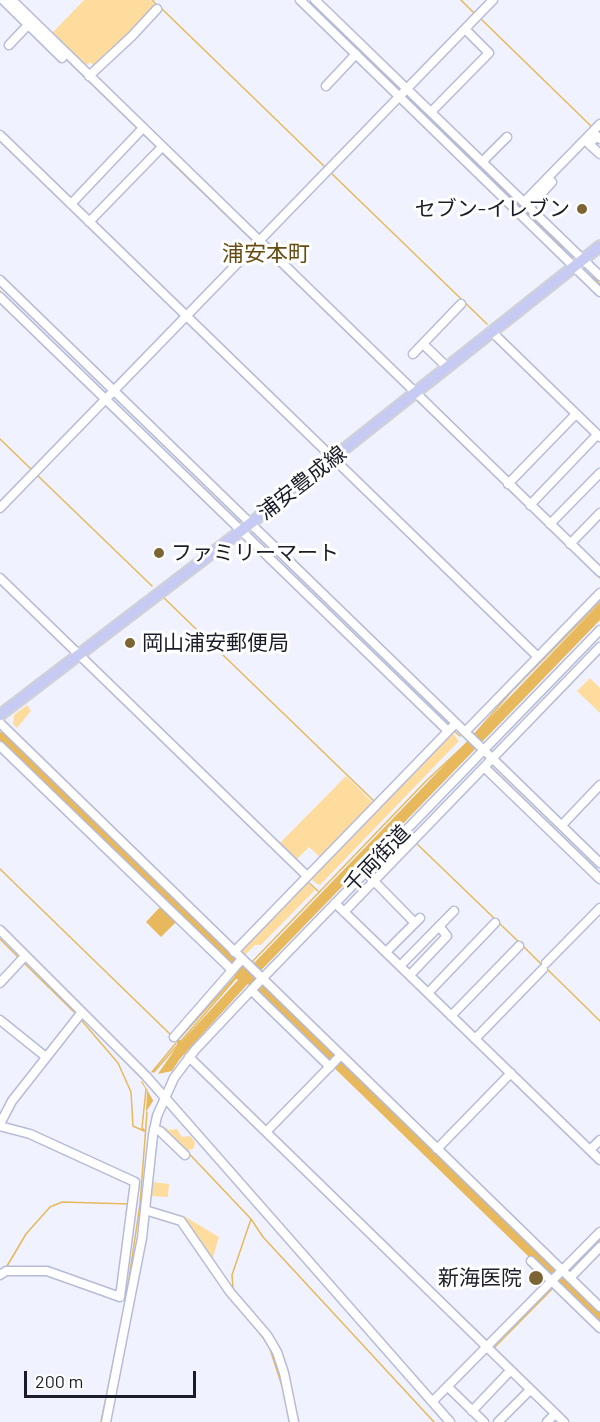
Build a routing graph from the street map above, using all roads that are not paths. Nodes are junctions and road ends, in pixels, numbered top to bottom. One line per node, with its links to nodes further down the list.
1 (3, 0): 7 (street)
2 (12, 0): 7 (street)
3 (300, 0): 5 (street)
4 (493, 0): 8 (street)
5 (312, 3): 11 (street)
6 (157, 9): 13 (street)
7 (29, 22): 9 (street); 10 (street)
8 (465, 29): 15 (street); 16 (street)
9 (9, 45)
10 (53, 45): 12 (street); 13 (street)
11 (358, 51): 14 (street); 15 (street)
12 (62, 58)
13 (89, 76): 18 (street)
14 (326, 86)
15 (403, 93): 16 (street); 26 (street); 31 (street)
16 (431, 112): 24 (street)
17 (600, 124): 28 (street)
18 (141, 130): 22 (street); 27 (street)
19 (0, 135): 27 (street)
20 (507, 137): 24 (street)
21 (600, 139): 23 (street)
22 (160, 149): 29 (street); 31 (street)
23 (600, 154)
24 (482, 162): 26 (street)
25 (552, 182): 28 (street)
26 (508, 195): 28 (street); 30 (street)
27 (71, 204): 29 (street)
28 (526, 204): 30 (street)
29 (89, 222): 40 (street)
30 (541, 227): 33 (street); 34 (street)
31 (259, 241): 40 (street); 45 (street)
32 (600, 246): 33 (main road, 浦安豊成線)
33 (583, 260): 34 (main road, 浦安豊成線); 35 (street)
34 (574, 267): 37 (street); 41 (main road, 浦安豊成線)
35 (600, 276)
36 (0, 280): 46 (street)
37 (600, 292)
38 (0, 297): 46 (street)
39 (461, 304): 42 (street)
40 (187, 316): 46 (street); 49 (street)
41 (491, 332): 44 (main road, 浦安豊成線); 47 (street)
42 (423, 344): 43 (street); 44 (street)
43 (413, 354)
44 (447, 367): 45 (main road, 浦安豊成線)
45 (415, 394): 49 (main road, 浦安豊成線); 51 (street)
46 (109, 396): 53 (street); 56 (street)
47 (576, 414): 48 (street); 51 (street)
48 (599, 436): 52 (street)
49 (334, 458): 56 (main road, 浦安豊成線); 64 (street)
50 (600, 473): 55 (street)
51 (508, 484): 52 (street)
52 (530, 505): 55 (street)
53 (0, 508)
54 (600, 513): 57 (street)
55 (550, 524): 57 (street)
56 (245, 528): 63 (main road, 浦安豊成線); 68 (street)
57 (570, 544): 58 (street)
58 (600, 572)
59 (0, 578): 63 (street)
60 (600, 593): 64 (street)
61 (600, 630): 65 (street, 千両街道)
62 (600, 647): 65 (street)
63 (78, 654): 66 (main road, 浦安豊成線); 77 (street)
64 (538, 657): 69 (street)
65 (559, 683): 71 (street, 千両街道); 72 (street)
66 (0, 715)
67 (0, 723): 86 (street)
68 (452, 728): 69 (street); 77 (street)
69 (468, 734): 71 (street)
70 (0, 746): 86 (street)
71 (482, 748): 72 (street); 76 (street, 千両街道)
72 (488, 763): 74 (street); 76 (street); 78 (street)
73 (600, 785): 74 (street)
74 (562, 825): 75 (street)
75 (600, 863)
76 (371, 877): 79 (street, 千両街道); 82 (street); 89 (street)
77 (305, 878): 88 (street)
78 (600, 879)
79 (335, 903): 82 (street); 94 (street, 千両街道)
80 (600, 908): 102 (street)
81 (454, 911): 84 (street)
82 (344, 912): 89 (street)
83 (495, 923): 97 (street)
84 (439, 926): 92 (street); 93 (street)
85 (0, 930): 90 (street)
86 (215, 944): 88 (street); 91 (street)
87 (519, 946): 99 (street)
88 (234, 952): 91 (street)
89 (386, 952): 92 (street)
90 (23, 959): 95 (street); 98 (street)
91 (239, 965): 94 (street); 101 (street)
92 (400, 966): 93 (street)
93 (410, 975): 97 (street)
94 (260, 977): 96 (street, 千両街道); 105 (street)
95 (0, 983)
96 (251, 990): 104 (street, 千両街道); 105 (street)
97 (428, 993): 99 (street)
98 (82, 1012): 103 (street); 107 (street)
99 (451, 1016): 102 (street)
100 (0, 1020): 103 (street)
101 (174, 1037)
102 (475, 1039): 106 (street)
103 (46, 1057): 108 (street)
104 (189, 1057): 107 (street, 千両街道); 110 (street)
105 (335, 1061): 110 (street); 112 (street)
106 (509, 1075): 112 (street); 113 (street)
107 (162, 1094): 109 (street, 千両街道); 130 (street)
108 (1, 1124): 116 (street)
109 (154, 1129): 114 (street); 116 (street, 千両街道)
110 (268, 1130): 126 (street)
111 (600, 1140): 113 (street)
112 (437, 1149): 122 (street)
113 (590, 1150): 115 (street)
114 (185, 1155)
115 (600, 1160)
116 (141, 1184): 117 (street); 121 (street)
117 (145, 1210): 133 (street); 134 (street)
118 (600, 1232): 122 (street)
119 (600, 1247): 123 (street)
120 (531, 1262): 122 (street)
121 (0, 1275)
122 (556, 1277): 123 (street); 125 (street); 126 (street)
123 (570, 1278): 124 (street)
124 (600, 1306)
125 (600, 1328)
126 (489, 1345): 127 (street); 128 (street)
127 (510, 1371): 129 (street); 131 (street)
128 (448, 1387): 130 (street); 131 (street)
129 (530, 1390): 132 (street); 137 (street)
130 (434, 1401): 135 (street)
131 (472, 1411): 136 (street)
132 (555, 1414): 138 (street); 139 (street)
133 (106, 1422)
134 (294, 1422)
135 (450, 1422)
136 (484, 1422)
137 (498, 1422)
138 (547, 1422)
139 (564, 1422)

